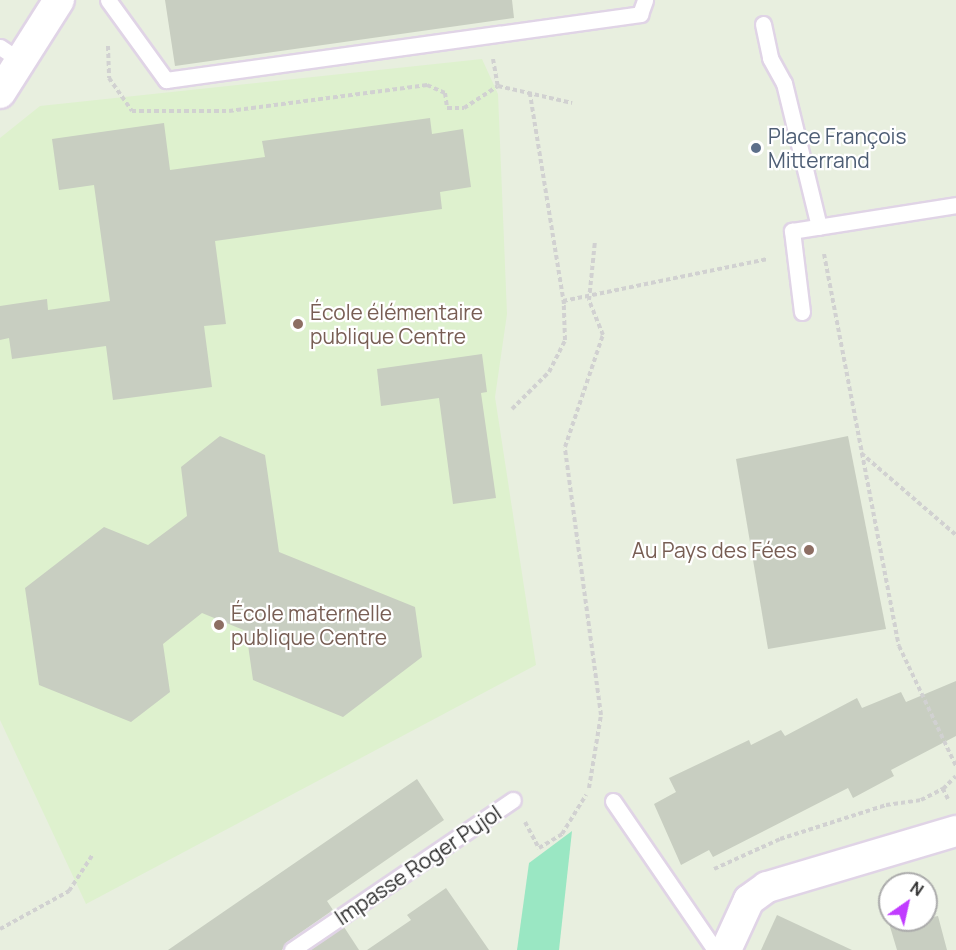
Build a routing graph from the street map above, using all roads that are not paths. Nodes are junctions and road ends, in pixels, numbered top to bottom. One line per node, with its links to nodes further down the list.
1 (59, 0): 5 (street)
2 (108, 0): 3 (lane)
3 (645, 0)
4 (763, 24): 8 (lane)
5 (10, 54): 6 (street)
6 (0, 93)
7 (956, 205): 8 (lane)
8 (819, 227): 9 (lane)
9 (802, 312)
10 (513, 800): 13 (lane, Impasse Roger Pujol)
11 (613, 801): 14 (lane)
12 (956, 831): 15 (street)
13 (292, 950)
14 (715, 950)
15 (726, 950)

